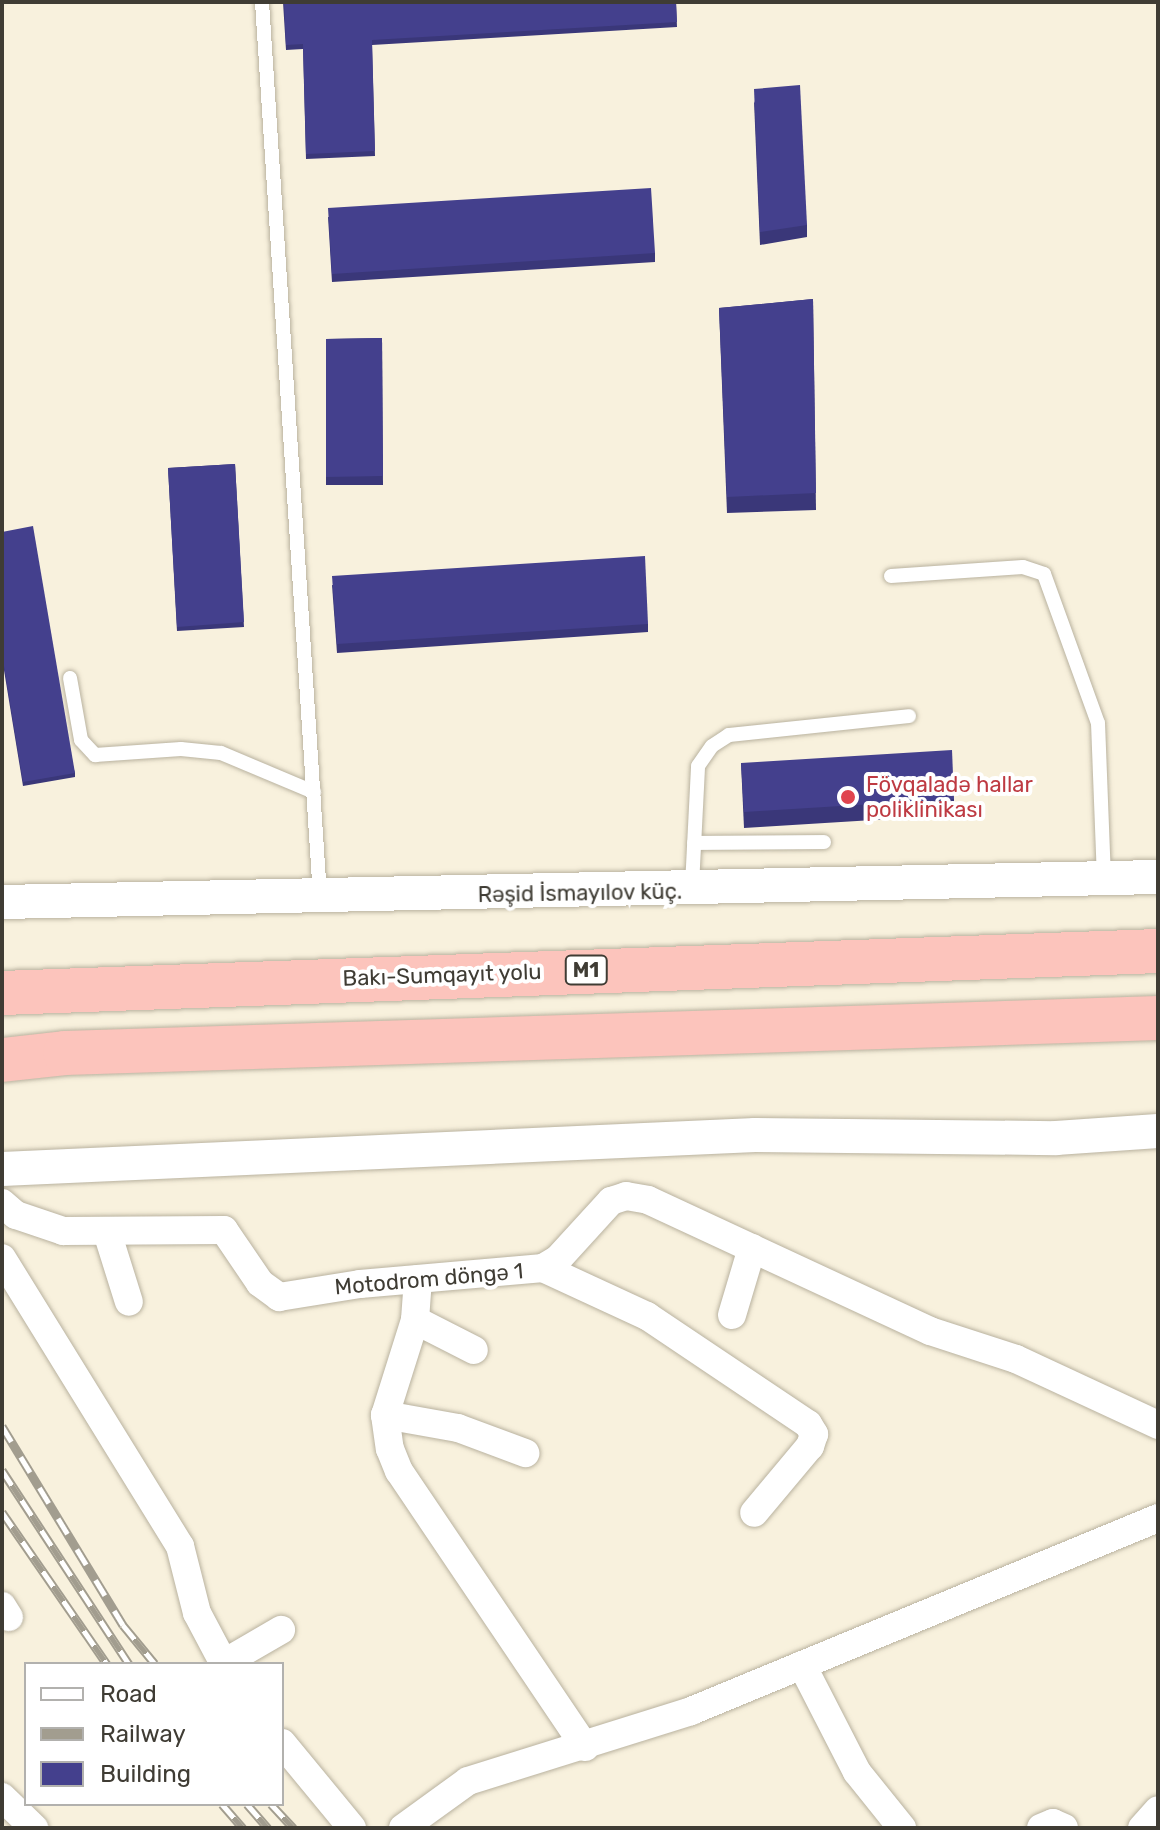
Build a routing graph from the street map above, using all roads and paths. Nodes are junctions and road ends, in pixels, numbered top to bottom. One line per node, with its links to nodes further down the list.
1 (262, 2): 5 (lane)
2 (891, 576): 9 (lane)
3 (70, 678): 5 (lane)
4 (909, 716): 7 (lane)
5 (314, 792): 11 (lane)
6 (824, 842): 7 (lane)
7 (694, 843): 10 (lane)
8 (1158, 877): 9 (street, Rəşid İsmayılov küç.)
9 (1104, 879): 10 (street, Rəşid İsmayılov küç.)
10 (692, 891): 11 (street, Rəşid İsmayılov küç.)
11 (320, 898): 12 (street, Rəşid İsmayılov küç.)
12 (2, 902)
13 (1158, 951): 14 (highway, Bakı-Sumqayıt yolu / M1)
14 (8, 992)
15 (1158, 1018): 16 (highway)
16 (10, 1059)
17 (1158, 1131): 18 (street)
18 (2, 1169)
19 (3, 1211): 20 (street, Motodrom döngə 1)
20 (107, 1232): 24 (street, Motodrom döngə 1); 25 (street)
21 (752, 1248): 23 (street, Motodrom döngə 1); 26 (street); 30 (street, Motodrom döngə 1)
22 (2, 1258): 35 (street)
23 (543, 1268): 24 (street, Motodrom döngə 1); 32 (street)
24 (418, 1279): 27 (street)
25 (129, 1302)
26 (732, 1315)
27 (415, 1320): 28 (street); 29 (street)
28 (474, 1350)
29 (385, 1415): 31 (street); 39 (street)
30 (1158, 1425)
31 (525, 1453)
32 (754, 1513)
33 (1158, 1518): 37 (street)
34 (281, 1630): 36 (street)
35 (223, 1662)
36 (227, 1662)
37 (802, 1665): 39 (street); 42 (street)
38 (284, 1745): 44 (street)
39 (585, 1747): 45 (street)
40 (2, 1797): 43 (street)
41 (1158, 1810): 48 (street)
42 (894, 1825)
43 (34, 1828)
44 (352, 1828)
45 (403, 1828)
46 (1041, 1828): 47 (street)
47 (1064, 1828)
48 (1142, 1828)

